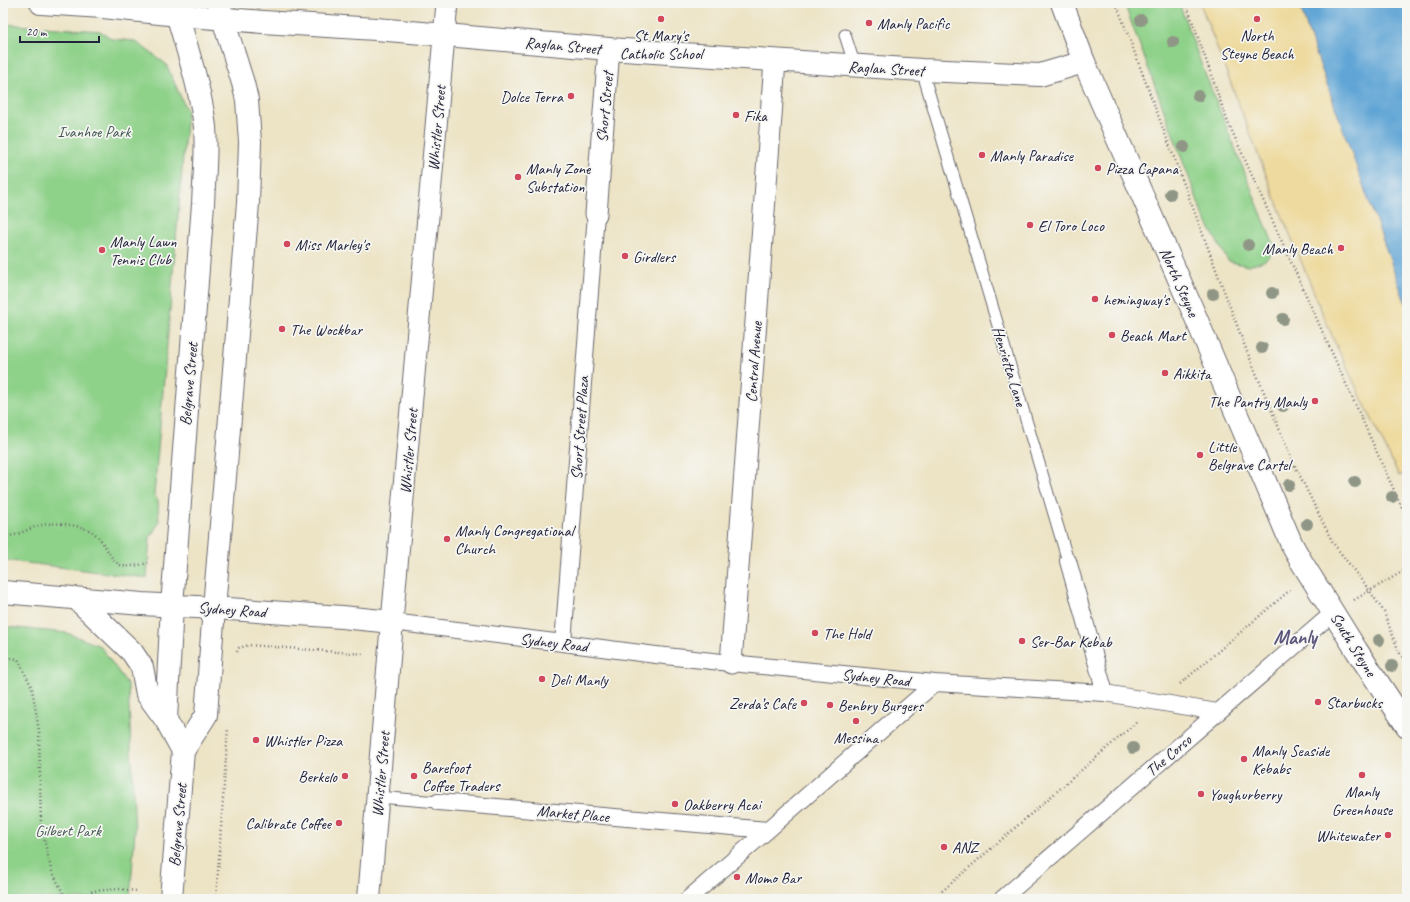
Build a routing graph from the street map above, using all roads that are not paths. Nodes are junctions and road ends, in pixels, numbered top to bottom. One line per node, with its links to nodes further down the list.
1 (41, 3): 4 (main road, Raglan Street)
2 (447, 3): 7 (street, Whistler Street)
3 (1062, 3): 10 (main road, North Steyne)
4 (176, 9): 5 (main road, Raglan Street); 18 (main road, Belgrave Street)
5 (221, 11): 7 (main road, Raglan Street); 19 (main road, Belgrave Street)
6 (845, 35): 11 (lane)
7 (444, 36): 8 (main road, Raglan Street); 21 (street, Whistler Street)
8 (609, 49): 9 (main road, Raglan Street); 13 (street, Short Street)
9 (775, 61): 11 (main road, Raglan Street); 23 (street, Central Avenue)
10 (1084, 62): 12 (main road, Raglan Street); 15 (main road, North Steyne)
11 (854, 66): 12 (main road, Raglan Street)
12 (922, 70): 14 (lane, Henrietta Lane)
13 (596, 214): 22 (street, Short Street Plaza)
14 (1068, 561): 25 (street, Henrietta Lane)
15 (1301, 561): 20 (main road, South Steyne)
16 (3, 592): 17 (main road, Sydney Road)
17 (77, 598): 18 (main road, Sydney Road); 27 (main road)
18 (172, 605): 19 (main road, Sydney Road); 27 (main road, Belgrave Street)
19 (214, 608): 21 (main road, Sydney Road); 29 (main road, Belgrave Street)
20 (1334, 612): 26 (street, The Corso); 28 (main road, South Steyne)
21 (392, 622): 22 (street, Sydney Road); 30 (main road, Whistler Street)
22 (563, 643): 23 (street, Sydney Road)
23 (731, 663): 24 (street, Sydney Road)
24 (935, 683): 25 (street, Sydney Road); 32 (street)
25 (1105, 693): 26 (street, Sydney Road)
26 (1217, 712): 36 (street, The Corso)
27 (166, 720): 29 (main road)
28 (1407, 726)
29 (183, 751): 33 (main road, Belgrave Street)
30 (378, 797): 31 (lane, Market Place); 34 (main road, Whistler Street)
31 (438, 802): 32 (street, Market Place)
32 (768, 830): 35 (street)
33 (171, 899)
34 (370, 899)
35 (688, 899)
36 (1002, 899)

